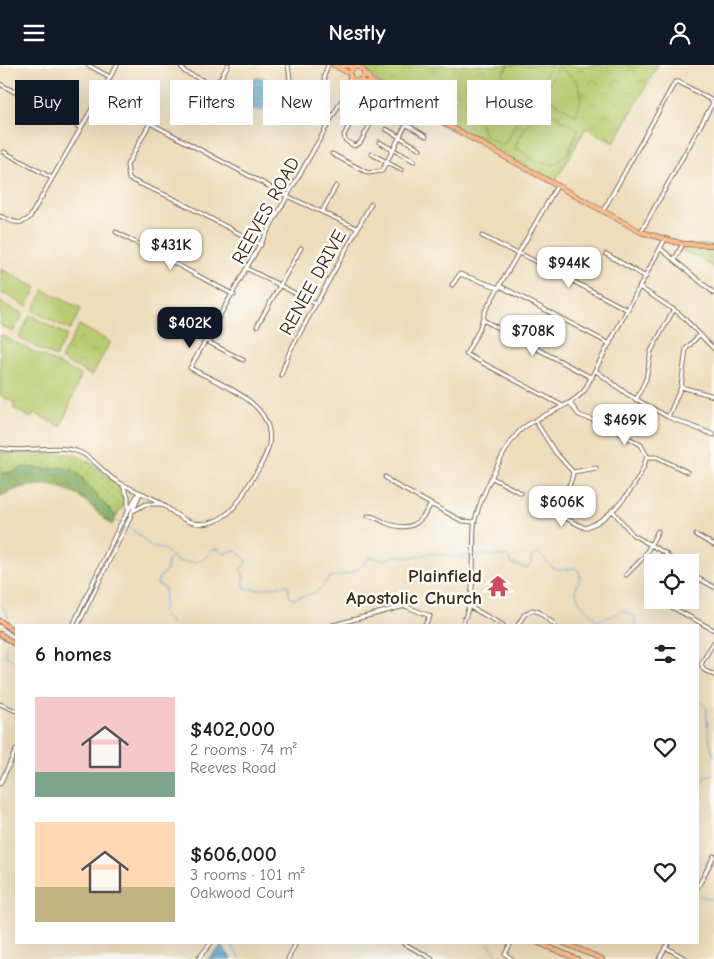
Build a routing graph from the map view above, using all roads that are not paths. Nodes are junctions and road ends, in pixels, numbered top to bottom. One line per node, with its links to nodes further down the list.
1 (88, 65): 12 (street)
2 (117, 65): 12 (street)
3 (180, 65): 4 (street)
4 (228, 65)
5 (288, 65): 13 (street)
6 (328, 65): 14 (street)
7 (334, 65): 11 (main road)
8 (342, 65): 9 (main road)
9 (354, 67): 10 (main road); 11 (main road)
10 (364, 72): 17 (main road); 18 (main road)
11 (350, 75): 15 (street, REEVES ROAD); 16 (main road)
12 (110, 77): 26 (street)
13 (290, 80)
14 (324, 80)
15 (349, 80)
16 (357, 80)
17 (359, 80)
18 (370, 80)
19 (0, 84): 26 (street)
20 (340, 104): 42 (street, REEVES ROAD)
21 (349, 125): 22 (street)
22 (370, 125)
23 (405, 125): 29 (street)
24 (407, 125): 28 (street)
25 (447, 125): 41 (main road)
26 (81, 127): 39 (street)
27 (386, 129): 29 (street)
28 (426, 136)
29 (399, 137): 31 (street); 32 (street)
30 (379, 142): 31 (street)
31 (393, 149): 36 (street); 37 (street)
32 (420, 149)
33 (4, 152): 39 (street)
34 (332, 154): 37 (street)
35 (372, 154): 37 (street)
36 (414, 161)
37 (387, 162): 38 (street)
38 (401, 170)
39 (52, 178): 46 (street)
40 (336, 186): 45 (street)
41 (557, 186): 44 (main road); 57 (street)
42 (289, 197): 45 (street); 53 (street, REEVES ROAD); 53 (street)
43 (371, 204): 47 (street, RENEE DRIVE)
44 (603, 211): 49 (main road); 49 (street)
45 (322, 212): 47 (street)
46 (0, 215)
47 (357, 229): 68 (street, RENEE DRIVE)
48 (116, 232): 67 (street)
49 (641, 232): 51 (main road)
50 (482, 235): 57 (street)
51 (664, 241): 52 (main road); 56 (street)
52 (683, 244): 54 (main road); 59 (street)
53 (261, 245): 60 (street, REEVES ROAD)
54 (714, 245)
55 (301, 248): 63 (street)
56 (661, 249): 59 (street); 61 (street)
57 (518, 253): 64 (street); 70 (street)
58 (606, 254): 61 (street)
59 (674, 260): 66 (street)
60 (248, 269): 63 (street); 67 (street, REEVES ROAD)
61 (646, 277): 65 (street)
62 (452, 285): 64 (street)
63 (280, 286): 68 (street); 72 (street)
64 (500, 287): 71 (street); 75 (street)
65 (641, 288): 69 (street); 70 (street)
66 (714, 293)
67 (234, 295): 74 (street, REEVES ROAD)
68 (316, 304): 79 (street, RENEE DRIVE)
69 (674, 309): 73 (street); 83 (street)
70 (628, 310): 75 (street)
71 (483, 320): 80 (street); 85 (street)
72 (257, 326)
73 (700, 333): 76 (street); 81 (street)
74 (206, 341): 77 (street); 99 (street, REEVES ROAD)
75 (610, 344): 78 (street)
76 (714, 349)
77 (243, 361)
78 (596, 371): 80 (street); 83 (street)
79 (281, 375)
80 (592, 378): 84 (street)
81 (681, 387): 82 (street); 86 (street)
82 (714, 396)
83 (636, 400): 86 (street)
84 (570, 403): 85 (street); 90 (street)
85 (563, 406): 87 (street)
86 (668, 417): 88 (street)
87 (536, 422): 92 (street); 95 (street)
88 (714, 435)
89 (0, 448): 96 (street, REEVES ROAD)
90 (647, 457): 93 (street); 102 (street)
91 (596, 468): 92 (street)
92 (573, 472): 102 (street)
93 (687, 472)
94 (385, 477): 100 (street)
95 (492, 478): 98 (street); 105 (street)
96 (121, 483): 97 (street, REEVES ROAD); 101 (street)
97 (140, 492): 99 (street, REEVES ROAD); 101 (street); 103 (street)
98 (521, 493)
99 (161, 504): 103 (street)
100 (431, 505): 104 (street); 105 (street)
101 (128, 509): 117 (street)
102 (612, 510): 109 (street)
103 (131, 515): 118 (street)
104 (368, 516)
105 (475, 521): 114 (street)
106 (658, 531): 109 (street)
107 (696, 535): 108 (street)
108 (714, 545)
109 (650, 546): 110 (street); 111 (street)
110 (665, 554)
111 (626, 575)
112 (699, 579): 113 (street)
113 (714, 587)
114 (470, 607): 121 (street); 122 (street)
115 (675, 609): 125 (street)
116 (0, 621): 126 (main road)
117 (73, 624)
118 (78, 624)
119 (337, 624): 120 (street)
120 (426, 624)
121 (462, 624)
122 (501, 624)
123 (519, 624): 124 (street)
124 (554, 624)
125 (714, 630)
126 (15, 632)
127 (0, 634): 129 (main road)
128 (714, 642): 130 (street)
129 (15, 644)
130 (714, 675)
131 (0, 704): 132 (street)
132 (15, 711)
133 (15, 752): 134 (street)
134 (0, 784)
135 (714, 856): 136 (street)
136 (699, 885)
137 (210, 944): 146 (street)
138 (296, 944): 147 (street)
139 (405, 944): 148 (street)
140 (510, 944): 145 (street)
141 (541, 944): 151 (main road)
142 (566, 944): 152 (main road)
143 (667, 944): 144 (street)
144 (665, 947): 153 (street); 154 (street)
145 (504, 955): 149 (street); 150 (street)
146 (198, 959)
147 (288, 959)
148 (432, 959)
149 (500, 959)
150 (512, 959)
151 (577, 959)
152 (602, 959)
153 (659, 959)
154 (686, 959)

